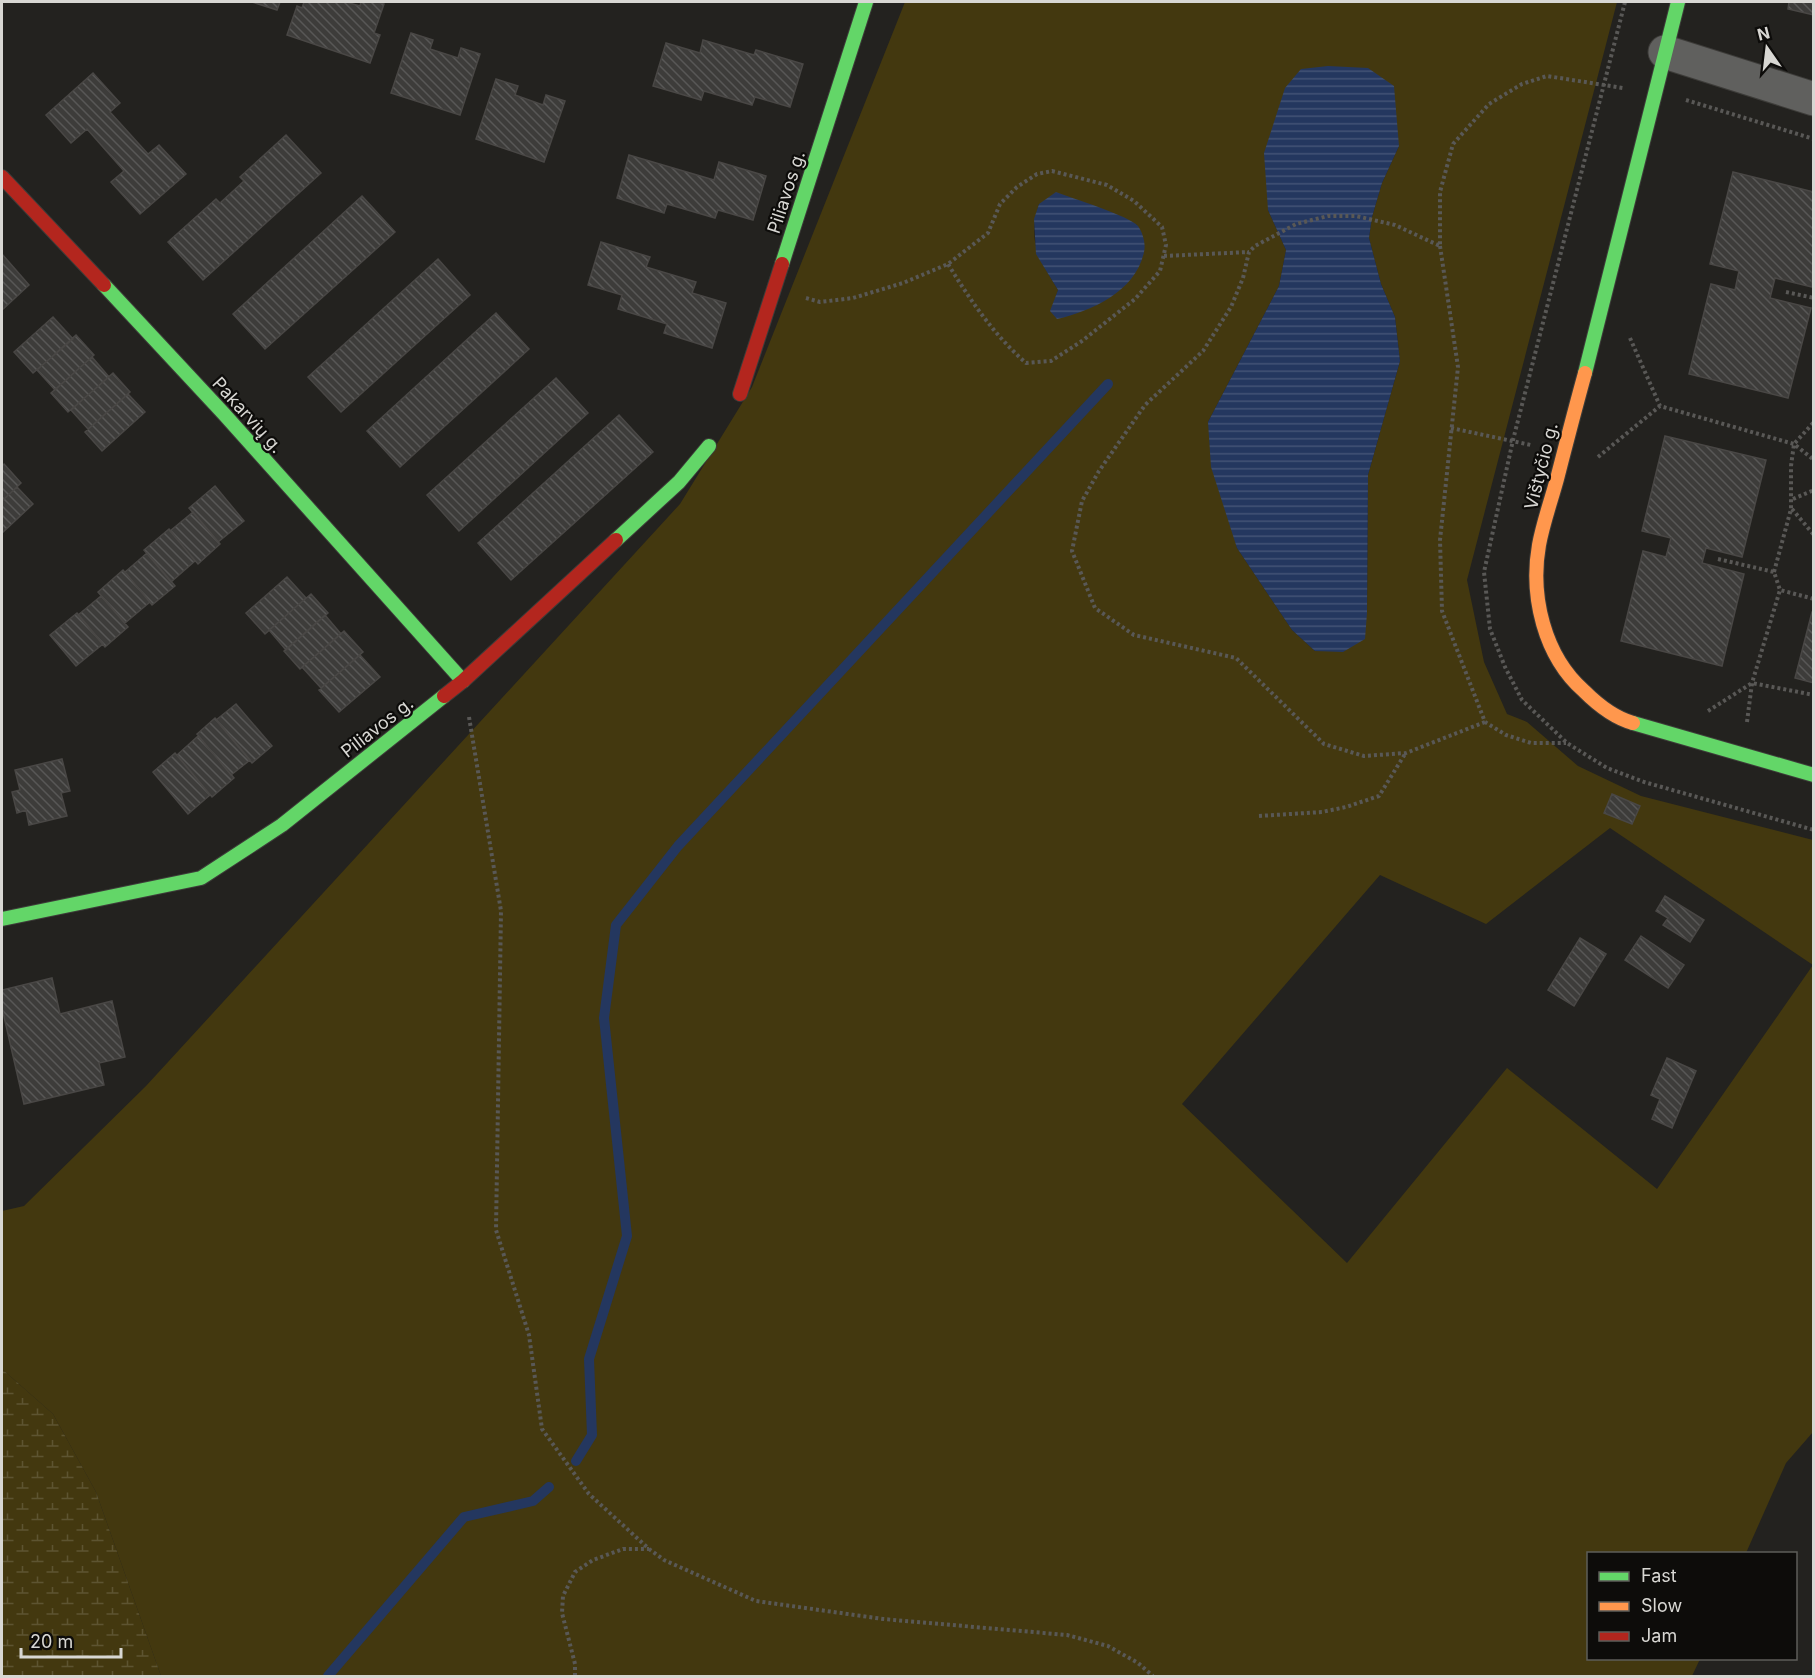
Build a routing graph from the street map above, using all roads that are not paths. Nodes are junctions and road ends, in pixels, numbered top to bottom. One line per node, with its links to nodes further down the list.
1 (866, 2): 6 (street, Piliavos g.)
2 (1678, 2): 3 (street, Vištyčio g.)
3 (1679, 56): 4 (street); 9 (street, Vištyčio g.)
4 (1814, 99)
5 (2, 177): 8 (street, Pakarvių g.)
6 (740, 394)
7 (709, 446): 8 (street, Piliavos g.)
8 (464, 681): 10 (street, Piliavos g.)
9 (1814, 775)
10 (2, 919)

